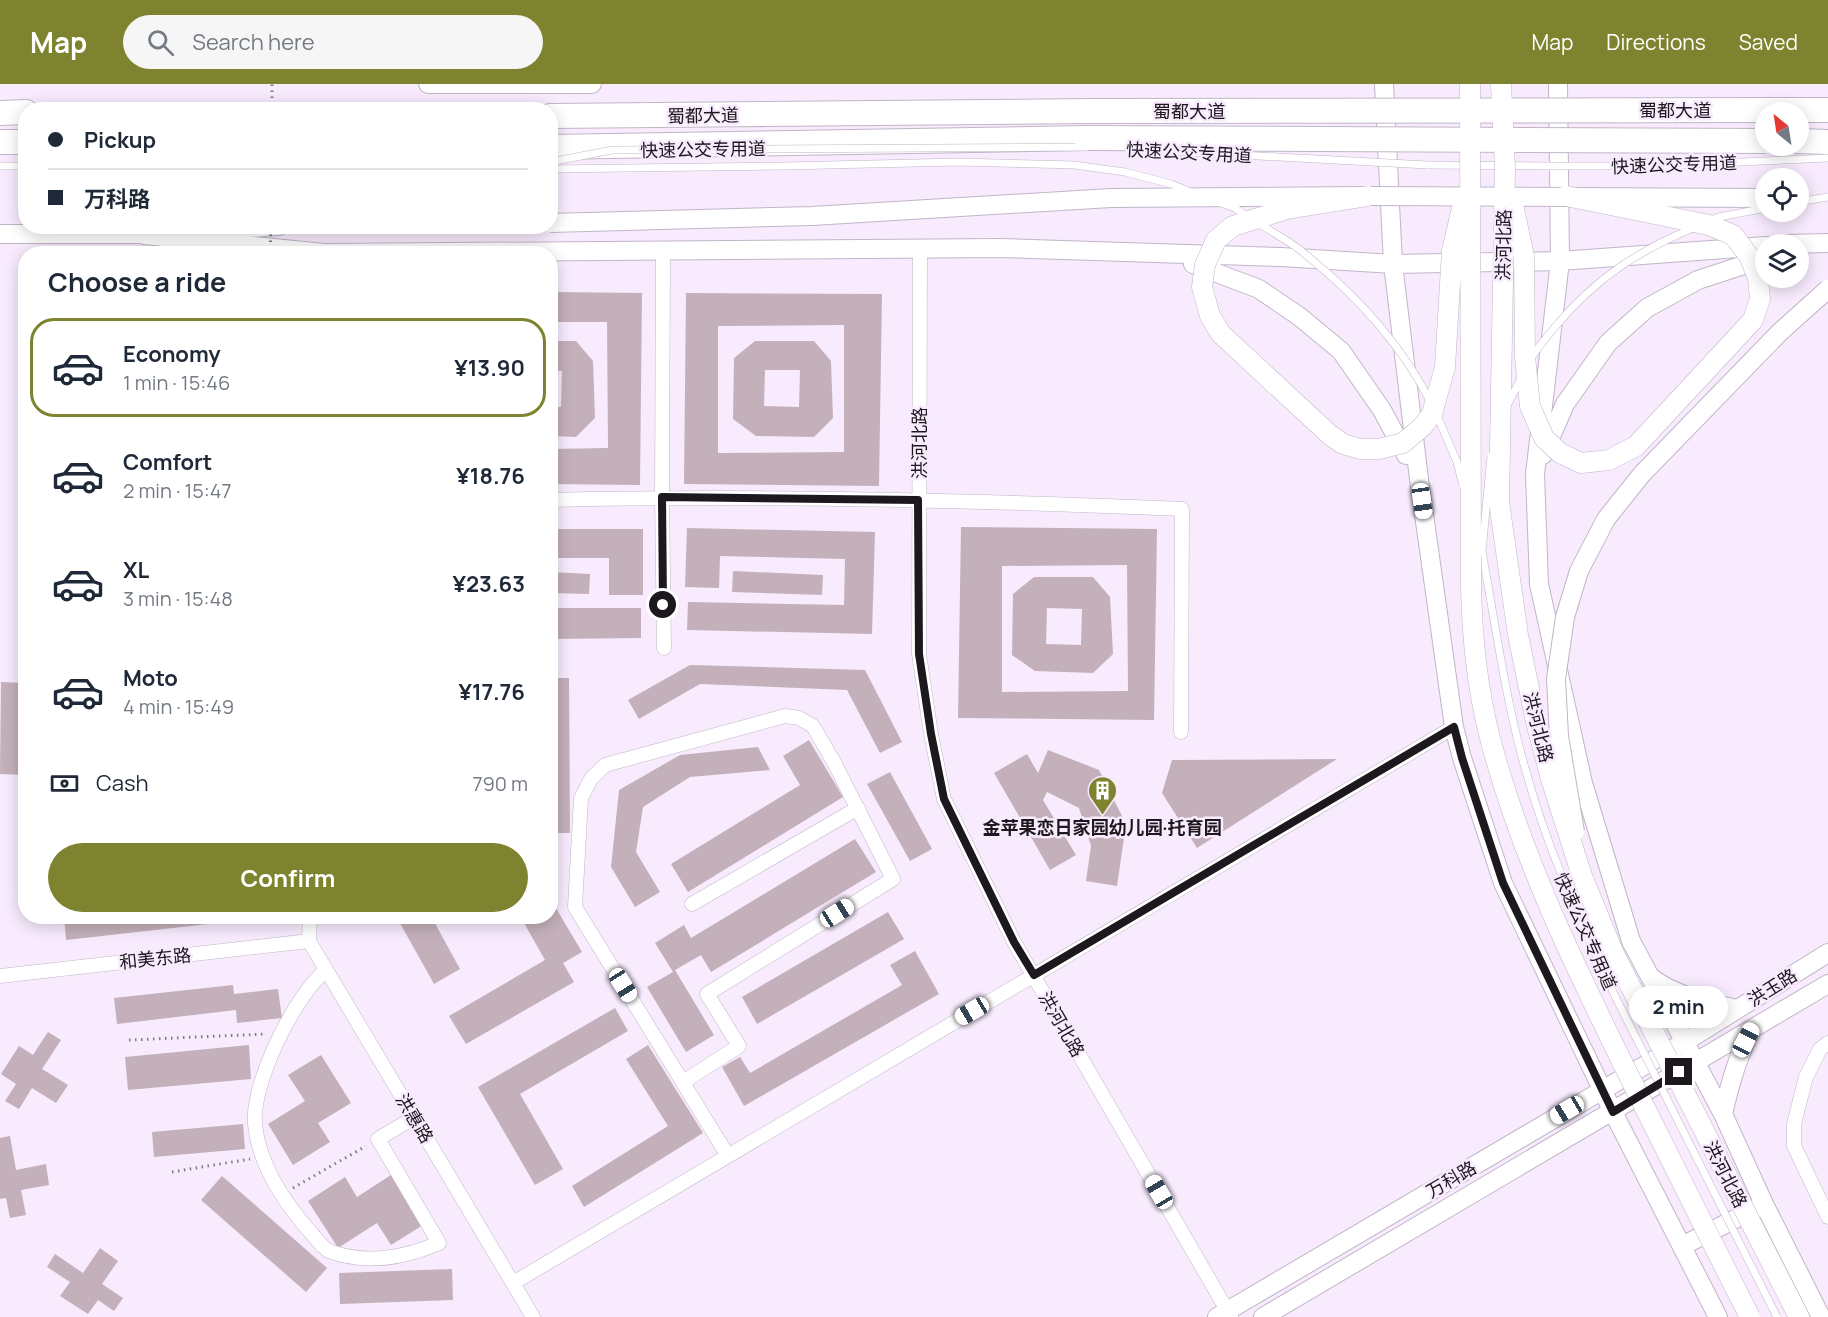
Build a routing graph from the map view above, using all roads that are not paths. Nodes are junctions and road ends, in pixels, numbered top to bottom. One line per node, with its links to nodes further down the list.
1 (428, 84): 7 (street)
2 (592, 84): 7 (street)
3 (1384, 84): 48 (street)
4 (1470, 84): 24 (main road, 洪河北路, bridge)
5 (1501, 84): 25 (main road, 洪河北路, bridge)
6 (1558, 84): 46 (street)
7 (555, 86)
8 (1828, 110): 11 (highway, 蜀都大道, bridge)
9 (18, 112): 10 (highway)
10 (0, 113)
11 (558, 116)
12 (1755, 141): 17 (highway, 蜀都大道, bridge)
13 (1809, 141): 16 (highway)
14 (0, 142): 15 (highway)
15 (18, 142)
16 (1828, 142)
17 (1093, 143): 18 (highway, 蜀都大道); 21 (lane, 快速公交专用道, bridge)
18 (558, 147)
19 (1135, 149): 20 (lane, 快速公交专用道, bridge)
20 (1828, 158)
21 (558, 160)
22 (0, 166): 23 (lane)
23 (18, 166)
24 (1471, 167): 27 (main road, bridge); 89 (main road, 洪河北路, bridge)
25 (1505, 168): 28 (main road, bridge); 60 (main road, 洪河北路, bridge)
26 (558, 169): 55 (lane, 快速公交专用道, bridge)
27 (1368, 196): 28 (street, bridge); 33 (street, bridge)
28 (1566, 196): 29 (street, bridge)
29 (1755, 198)
30 (1828, 198): 31 (street, bridge)
31 (1809, 199)
32 (1755, 210): 55 (lane, 快速公交专用道, bridge)
33 (558, 223)
34 (0, 234): 36 (street)
35 (159, 234): 36 (street)
36 (144, 235): 39 (street)
37 (1809, 244): 38 (street)
38 (1828, 244): 41 (street)
39 (182, 246)
40 (1755, 247): 46 (street)
41 (1809, 248)
42 (920, 249): 43 (street); 45 (street); 54 (street, 洪河北路)
43 (663, 251): 44 (street); 52 (street)
44 (558, 252)
45 (1166, 254): 48 (street); 51 (street)
46 (1560, 261): 48 (street); 50 (street)
47 (1755, 262): 50 (street)
48 (1393, 264): 51 (street)
49 (1828, 289): 60 (street, bridge)
50 (1535, 474): 68 (street)
51 (1419, 479): 57 (street)
52 (662, 497): 53 (street); 54 (street); 56 (street)
53 (558, 500)
54 (918, 500): 58 (street); 67 (street, 洪河北路)
55 (1482, 552): 90 (lane, 快速公交专用道, bridge)
56 (664, 648)
57 (1454, 727): 67 (street); 76 (street)
58 (1181, 732)
59 (858, 808): 61 (street); 75 (street); 75 (street)
60 (1582, 876): 91 (main road, 洪河北路, bridge)
61 (692, 904)
62 (310, 924): 63 (street)
63 (309, 941): 65 (street, 洪惠路); 66 (street, 和美东路)
64 (1828, 953): 70 (street, 洪玉路)
65 (326, 970): 79 (street, 洪惠路); 79 (street)
66 (0, 975)
67 (1034, 975): 80 (street); 85 (street, 洪河北路)
68 (1652, 978): 70 (street); 72 (street)
69 (1828, 984): 71 (street, 洪玉路)
70 (1736, 1009): 72 (street, 洪玉路)
71 (1752, 1029): 74 (street, 洪玉路); 78 (street)
72 (1686, 1041): 74 (street); 76 (street, 万科路)
73 (1828, 1043): 82 (street)
74 (1696, 1063): 77 (street, 万科路); 78 (street)
75 (683, 1082): 80 (street)
76 (1602, 1090): 77 (street); 85 (street, 万科路)
77 (1613, 1112): 83 (street); 87 (street, 万科路)
78 (1723, 1114): 81 (street)
79 (415, 1117): 84 (street, 洪惠路)
80 (728, 1156): 84 (street)
81 (1764, 1204): 83 (street); 92 (street)
82 (1828, 1217)
83 (1682, 1246): 88 (street)
84 (513, 1283): 86 (street, 洪惠路)
85 (1225, 1315)
86 (533, 1317)
87 (1263, 1317)
88 (1718, 1317)
89 (1750, 1317)
90 (1777, 1317)
91 (1799, 1317)
92 (1821, 1317)

